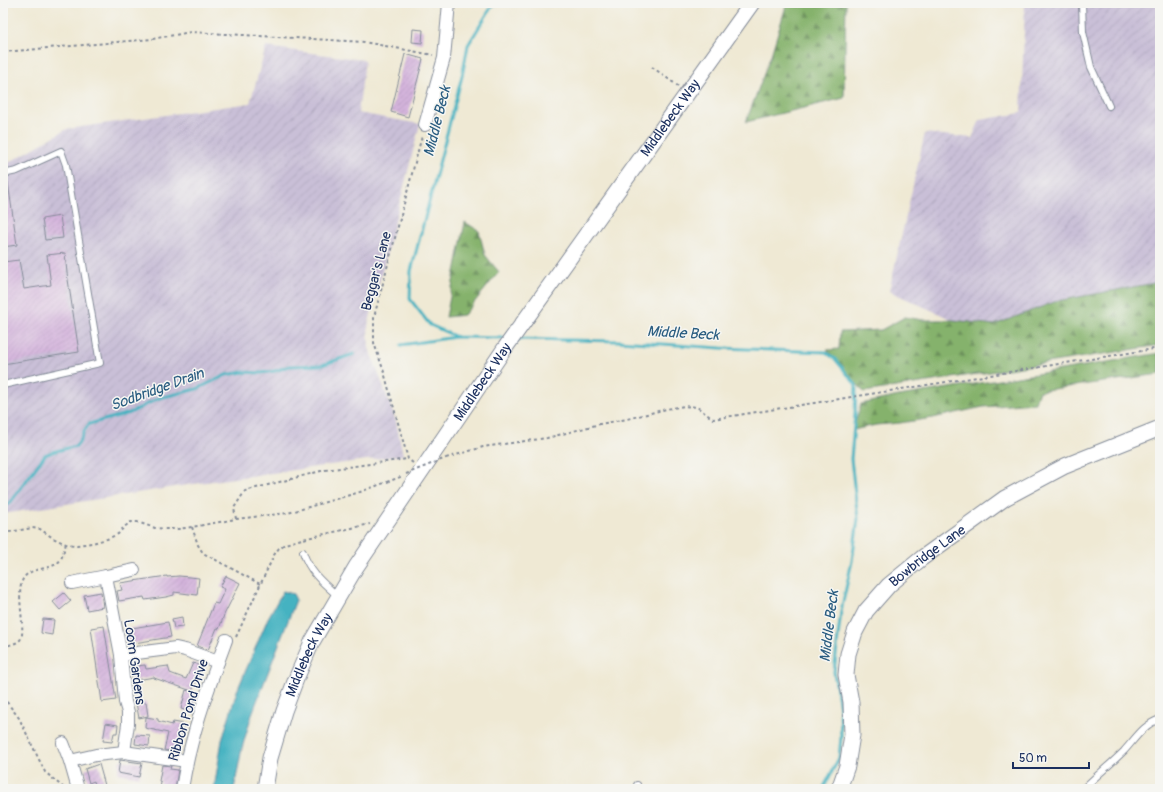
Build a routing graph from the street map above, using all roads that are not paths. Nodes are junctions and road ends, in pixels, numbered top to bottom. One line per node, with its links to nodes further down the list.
1 (449, 3): 5 (street)
2 (752, 3): 13 (street, Middlebeck Way)
3 (1082, 3): 4 (lane)
4 (1109, 106)
5 (425, 125)
6 (3, 174): 7 (lane)
7 (3, 385)
8 (1160, 428): 25 (street, Bowbridge Lane)
9 (303, 552): 13 (lane)
10 (134, 570): 11 (street)
11 (106, 576): 12 (street); 15 (street, Loom Gardens)
12 (72, 583)
13 (338, 597): 24 (street, Middlebeck Way)
14 (231, 639): 16 (street, Ribbon Pond Drive)
15 (121, 655): 16 (street); 19 (street, Loom Gardens)
16 (218, 662): 20 (street, Ribbon Pond Drive)
17 (1160, 718): 26 (lane)
18 (63, 743): 21 (street)
19 (124, 752): 20 (street); 21 (street)
20 (187, 761): 23 (street, Ribbon Pond Drive)
21 (70, 762): 22 (street)
22 (78, 789)
23 (182, 789)
24 (265, 789)
25 (838, 789)
26 (1083, 789)

